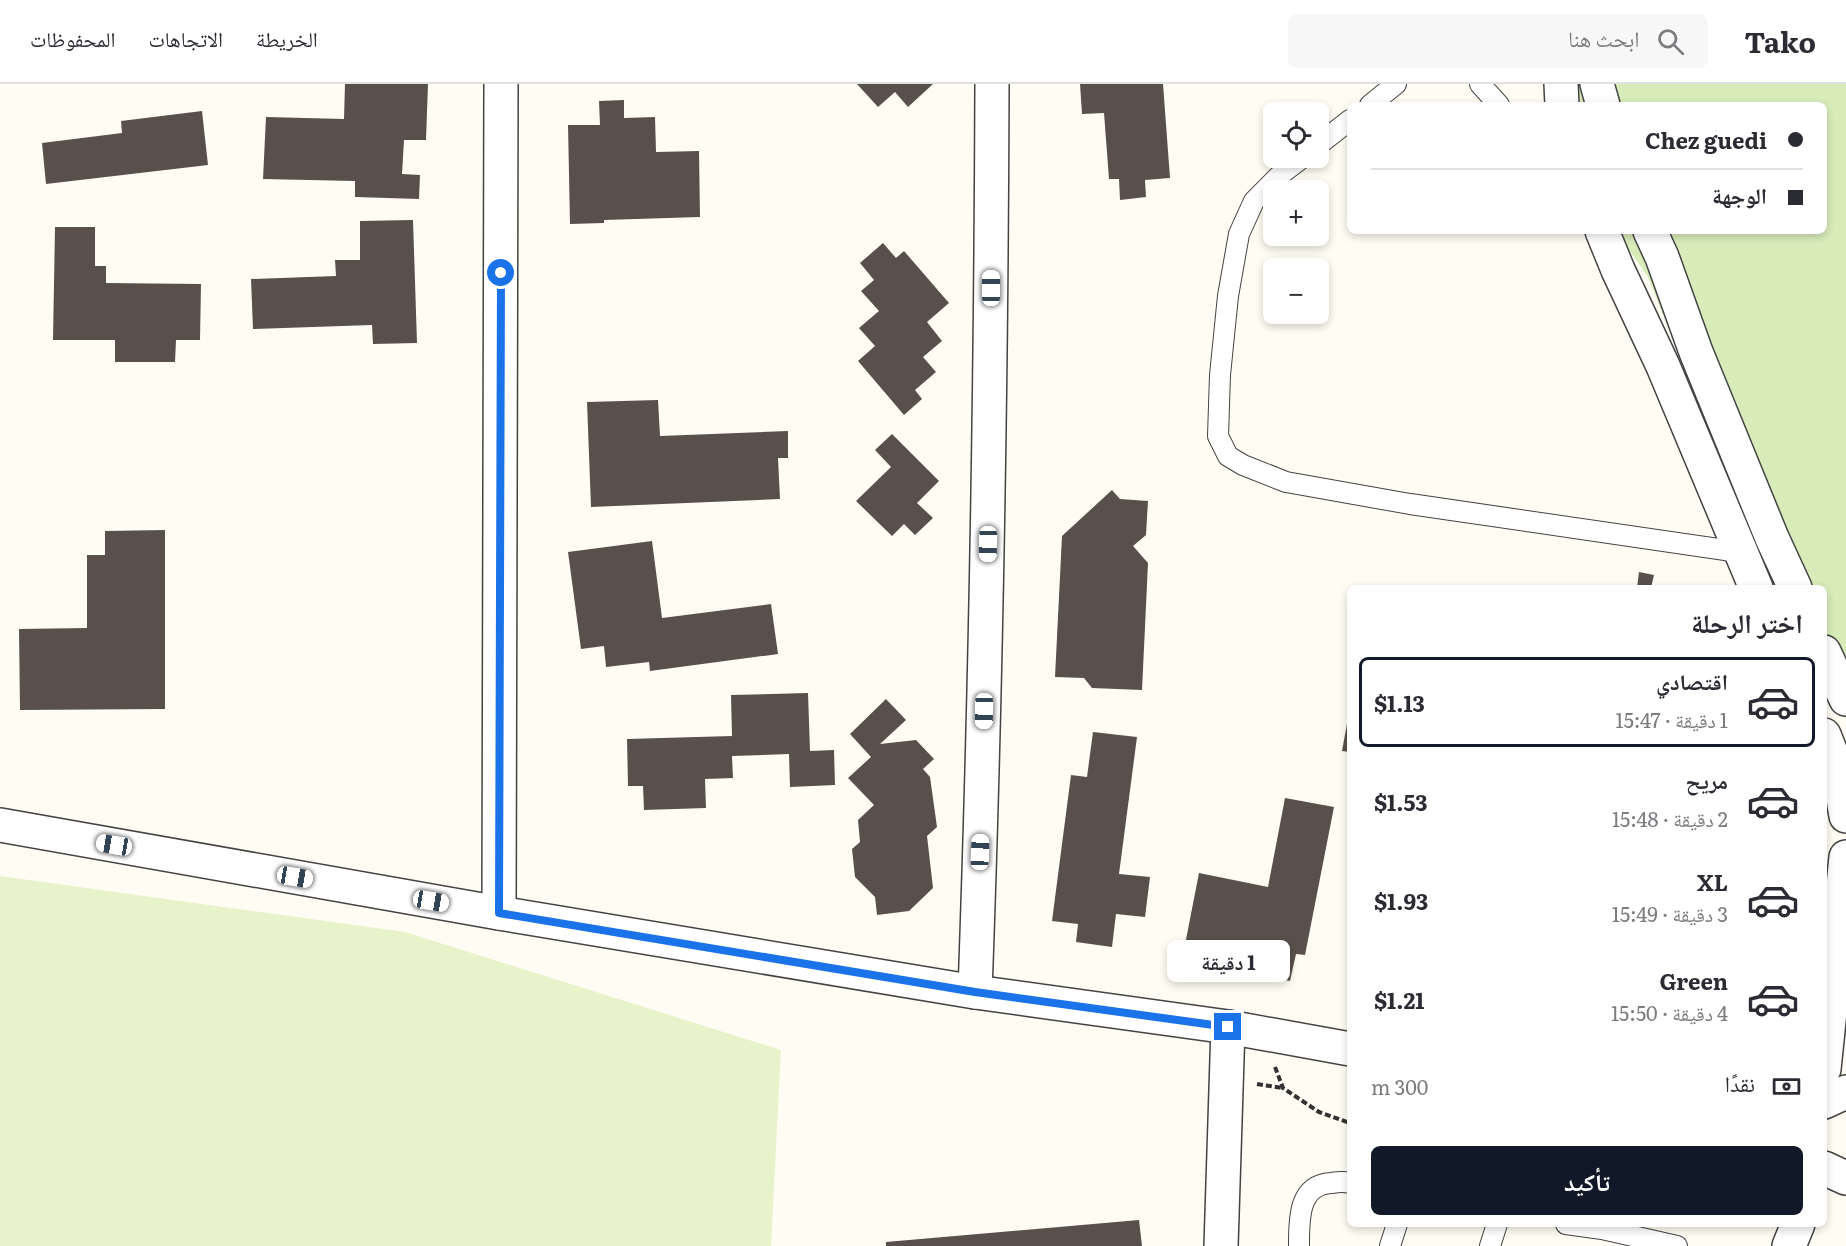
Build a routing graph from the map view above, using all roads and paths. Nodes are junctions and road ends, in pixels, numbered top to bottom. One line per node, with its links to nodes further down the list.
1 (501, 84): 25 (street)
2 (992, 84): 26 (street)
3 (1396, 84): 7 (lane)
4 (1480, 84): 8 (lane)
5 (1561, 84): 9 (street)
6 (1597, 84): 10 (street)
7 (1374, 102)
8 (1496, 102)
9 (1562, 102)
10 (1602, 102)
11 (1347, 122): 12 (lane)
12 (1329, 136)
13 (1289, 168): 16 (lane)
14 (1603, 234): 16 (street)
15 (1651, 234): 18 (street)
16 (1739, 552): 17 (street)
17 (1755, 585)
18 (1794, 585)
19 (1827, 658): 20 (street)
20 (1846, 699)
21 (1827, 742): 22 (street)
22 (1846, 816)
23 (0, 825): 25 (street)
24 (1846, 857): 29 (street)
25 (499, 913): 26 (street)
26 (975, 992): 27 (street)
27 (1228, 1027): 28 (street); 42 (street)
28 (1263, 1034): 30 (street); 33 (path)
29 (1827, 1040)
30 (1347, 1048)
31 (1846, 1092): 32 (street)
32 (1827, 1101)
33 (1347, 1122)
34 (1827, 1169): 35 (street)
35 (1846, 1178)
36 (1347, 1182): 43 (lane)
37 (1396, 1227): 44 (lane)
38 (1496, 1227): 45 (lane)
39 (1573, 1227): 41 (lane)
40 (1797, 1227): 47 (street)
41 (1600, 1238): 46 (lane)
42 (1221, 1246)
43 (1299, 1246)
44 (1390, 1246)
45 (1490, 1246)
46 (1677, 1246)
47 (1789, 1246)

